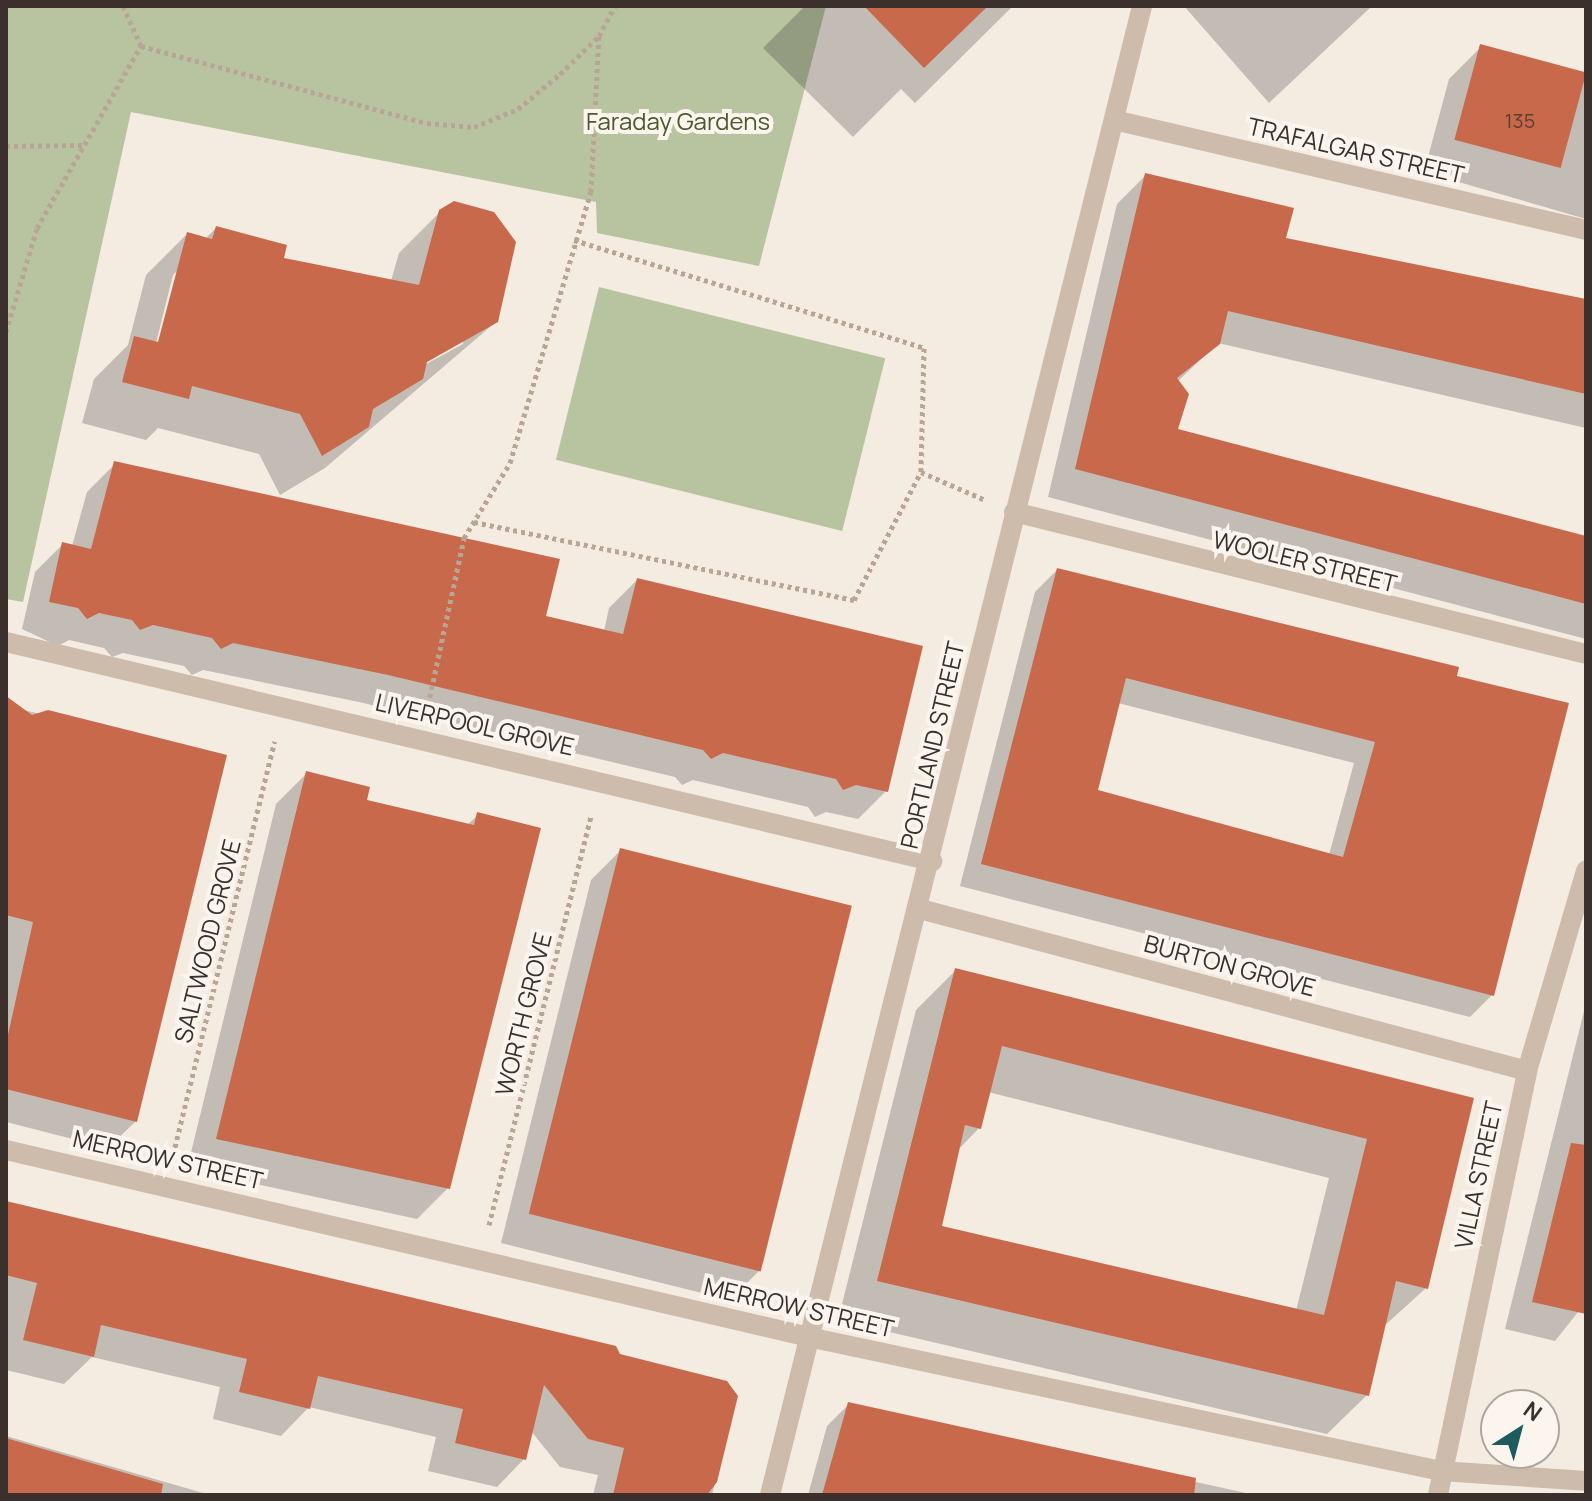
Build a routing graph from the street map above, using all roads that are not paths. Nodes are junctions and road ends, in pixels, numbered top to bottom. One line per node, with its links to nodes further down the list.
1 (1142, 6): 2 (street, PORTLAND STREET)
2 (1114, 120): 3 (street, TRAFALGAR STREET); 4 (street, PORTLAND STREET)
3 (1586, 230)
4 (1014, 512): 6 (street, WOOLER STREET); 7 (street, PORTLAND STREET)
5 (6, 642): 7 (street, LIVERPOOL GROVE)
6 (1586, 654)
7 (932, 861): 9 (street, PORTLAND STREET)
8 (1586, 870): 10 (street, VILLA STREET)
9 (920, 909): 10 (street, BURTON GROVE); 12 (street, PORTLAND STREET)
10 (1527, 1071): 13 (street, VILLA STREET)
11 (6, 1150): 12 (street, MERROW STREET)
12 (813, 1338): 13 (street, MERROW STREET); 15 (street, PORTLAND STREET)
13 (1441, 1471): 14 (street, MERROW STREET); 16 (street, VILLA STREET)
14 (1586, 1481)
15 (770, 1495)
16 (1438, 1495)

